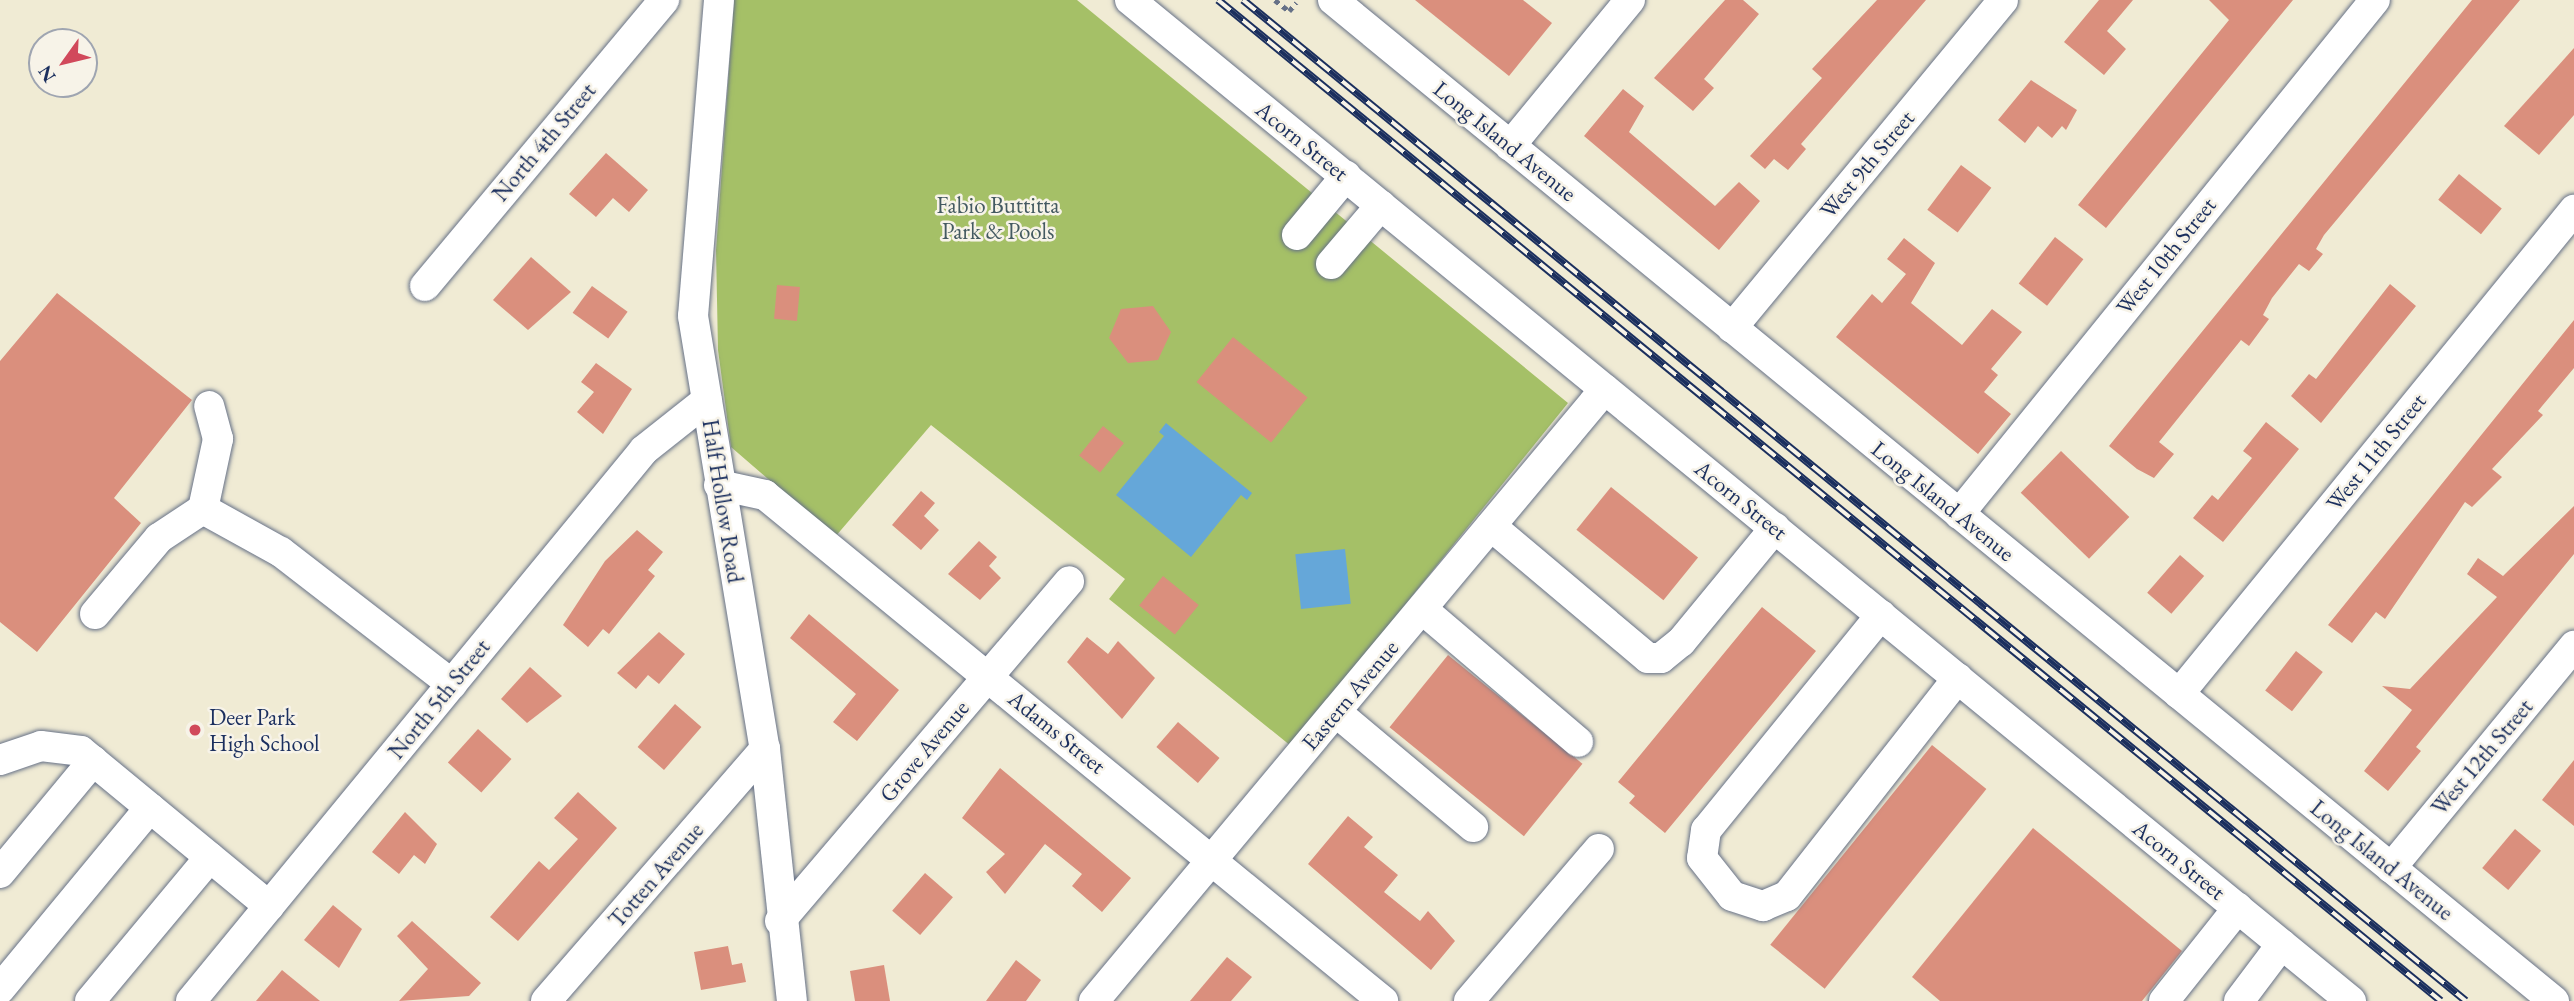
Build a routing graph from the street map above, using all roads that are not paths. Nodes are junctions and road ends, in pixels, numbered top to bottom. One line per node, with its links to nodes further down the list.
1 (664, 0): 14 (street, North 4th Street)
2 (719, 0): 17 (street, Half Hollow Road)
3 (1130, 0): 9 (street, Acorn Street)
4 (1333, 0): 8 (street, Long Island Avenue)
5 (1630, 0): 8 (street)
6 (2003, 0): 15 (street, West 9th Street)
7 (2375, 0): 21 (street, West 10th Street)
8 (1510, 146): 15 (street, Long Island Avenue)
9 (1346, 176): 10 (street, Acorn Street); 12 (street)
10 (1381, 205): 13 (street); 16 (street, Acorn Street)
11 (2574, 210): 32 (street, West 11th Street)
12 (1297, 235)
13 (1331, 264)
14 (425, 286)
15 (1732, 328): 21 (street, Long Island Avenue)
16 (1605, 388): 22 (street, Eastern Avenue); 23 (street, Acorn Street)
17 (702, 404): 19 (street, Half Hollow Road); 31 (street, North 5th Street)
18 (209, 407): 20 (street)
19 (719, 485): 29 (street, Adams Street); 35 (street, Half Hollow Road)
20 (203, 509): 26 (street); 31 (street)
21 (1959, 514): 32 (street, Long Island Avenue)
22 (1491, 526): 23 (street); 25 (street, Eastern Avenue)
23 (1775, 528): 27 (street, Acorn Street)
24 (1069, 581): 29 (street, Grove Avenue)
25 (1422, 608): 33 (street, Eastern Avenue); 34 (street)
26 (95, 614)
27 (1881, 615): 30 (street, Acorn Street); 30 (street)
28 (2574, 646): 43 (street, West 12th Street)
29 (988, 676): 42 (street, Adams Street); 47 (street, Grove Avenue)
30 (1958, 678): 46 (street, Acorn Street)
31 (452, 684): 45 (street, North 5th Street)
32 (2179, 694): 43 (street, Long Island Avenue)
33 (1336, 712): 39 (street); 42 (street, Eastern Avenue)
34 (1578, 741)
35 (765, 749): 47 (street, Half Hollow Road); 52 (street, Totten Avenue)
36 (0, 760): 37 (street)
37 (93, 761): 38 (street); 44 (street)
38 (150, 808): 41 (street); 49 (street)
39 (1473, 827)
40 (1599, 849): 56 (street)
41 (210, 857): 45 (street); 50 (street)
42 (1213, 860): 54 (street, Eastern Avenue); 55 (street, Adams Street)
43 (2391, 868): 60 (street, Long Island Avenue)
44 (0, 873)
45 (269, 906): 51 (street, North 5th Street)
46 (2238, 908): 48 (street, Acorn Street); 57 (street)
47 (780, 921): 53 (street, Half Hollow Road)
48 (2282, 944): 58 (street); 59 (street, Acorn Street)
49 (0, 989)
50 (90, 1001)
51 (191, 1001)
52 (546, 1001)
53 (792, 1001)
54 (1094, 1001)
55 (1383, 1001)
56 (1469, 1001)
57 (2164, 1001)
58 (2239, 1001)
59 (2351, 1001)
60 (2554, 1001)

